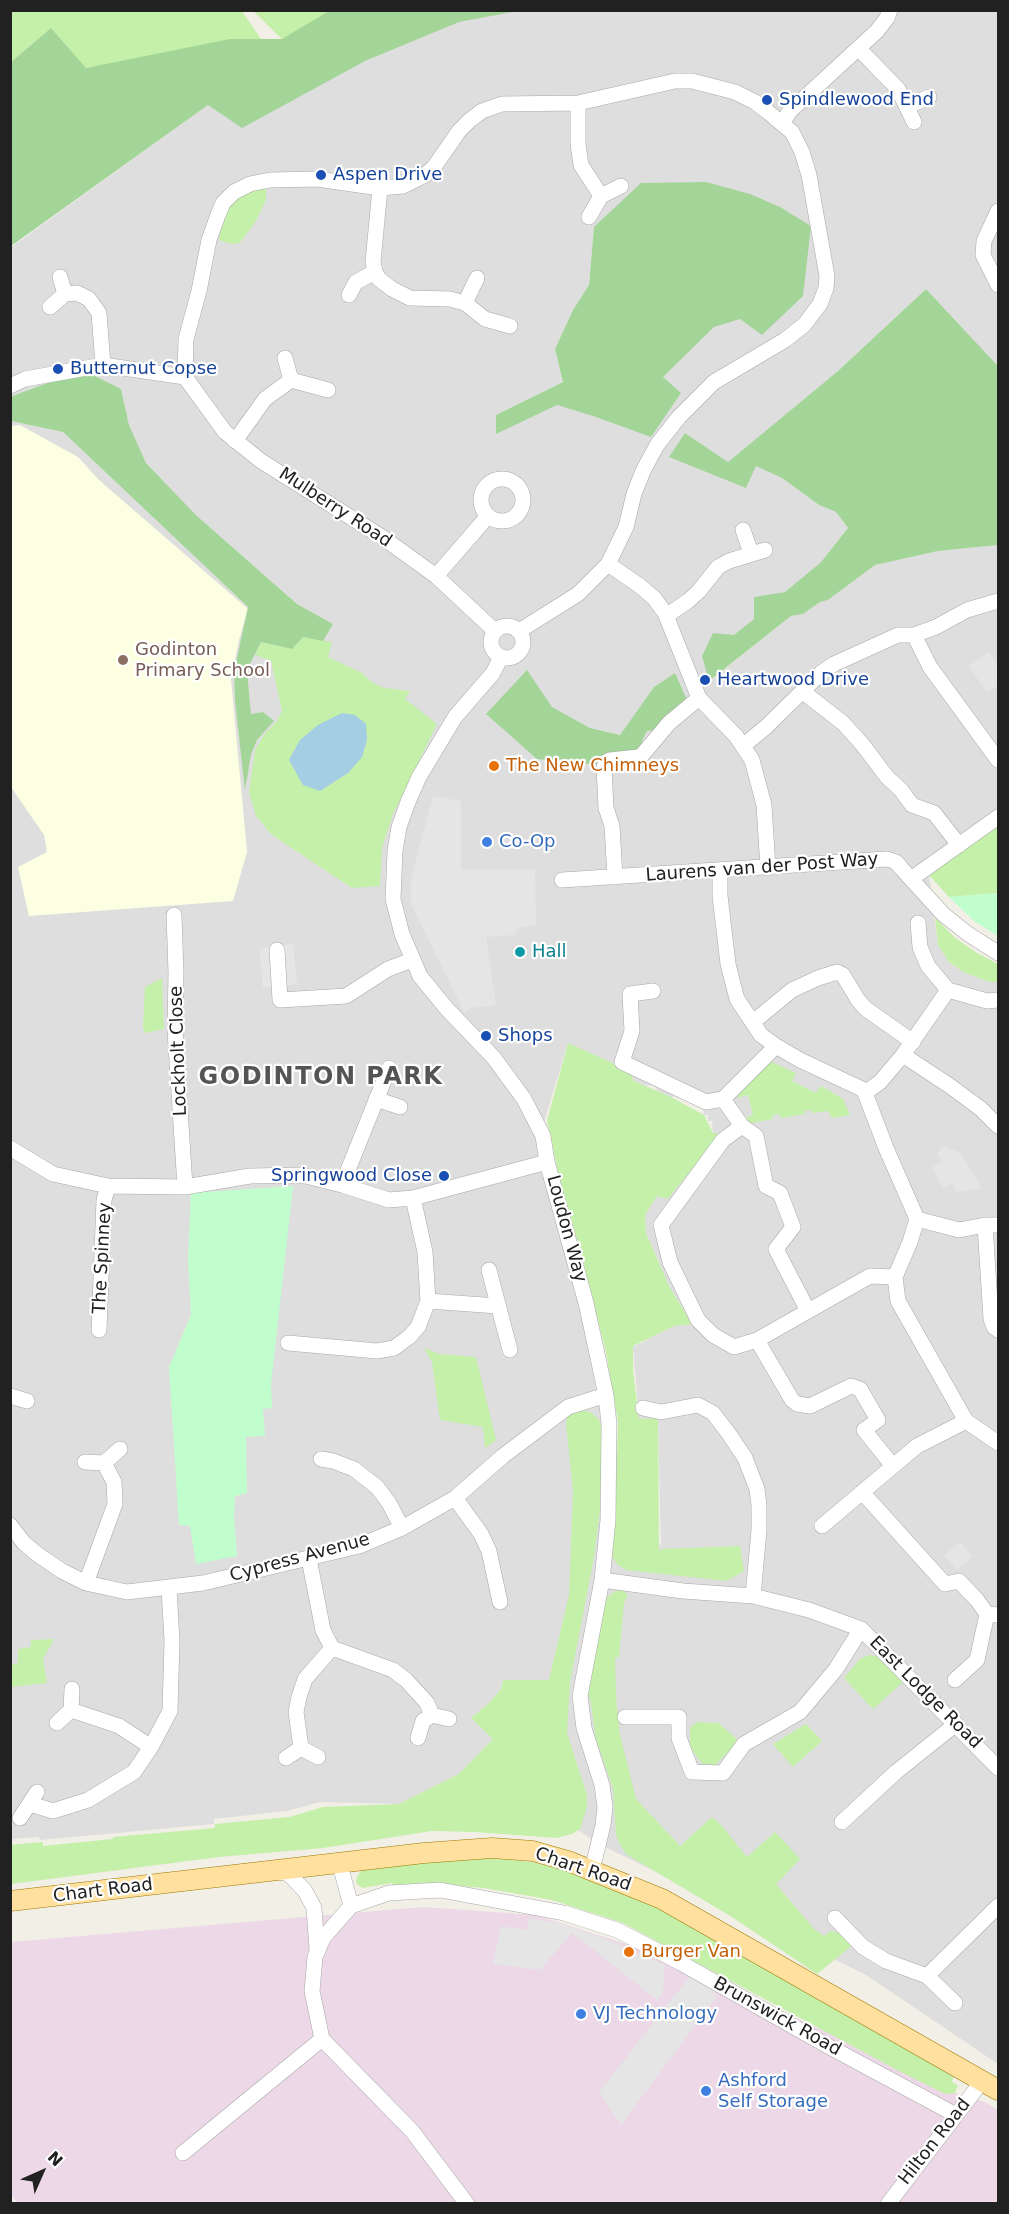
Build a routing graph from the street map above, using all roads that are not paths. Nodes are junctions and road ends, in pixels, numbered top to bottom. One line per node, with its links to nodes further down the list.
1 (890, 10): 2 (street)
2 (859, 50): 5 (street); 7 (street)
3 (929, 97): 5 (street)
4 (578, 103): 7 (street); 9 (street); 10 (street)
5 (908, 106): 6 (street)
6 (914, 122)
7 (782, 123): 31 (street)
8 (621, 186): 10 (street)
9 (380, 188): 13 (street); 24 (street)
10 (601, 196): 12 (street)
11 (999, 212): 16 (street)
12 (589, 217)
13 (375, 272): 18 (street); 19 (street)
14 (60, 277): 17 (street)
15 (477, 278): 19 (street)
16 (999, 285)
17 (65, 294): 20 (street); 23 (street)
18 (349, 295)
19 (465, 303): 21 (street)
20 (50, 307)
21 (510, 326)
22 (285, 358): 25 (street)
23 (103, 365): 24 (street); 26 (street)
24 (185, 377): 28 (street, Mulberry Road)
25 (291, 380): 27 (street); 28 (street)
26 (10, 386)
27 (328, 390)
28 (235, 441): 32 (street, Mulberry Road)
29 (488, 516): 32 (street)
30 (744, 530): 34 (street)
31 (608, 564): 34 (street); 36 (street)
32 (436, 576): 35 (street, Mulberry Road)
33 (999, 601): 37 (street)
34 (666, 616): 40 (street)
35 (495, 631): 36 (street); 38 (street)
36 (519, 631): 38 (street, Loudon Way)
37 (914, 635): 39 (street); 42 (street)
38 (501, 657): 54 (street, Loudon Way)
39 (802, 690): 41 (street); 44 (street)
40 (699, 698): 41 (street); 47 (street)
41 (743, 746): 45 (street)
42 (999, 760)
43 (999, 817): 44 (street)
44 (959, 845): 48 (street)
45 (768, 868): 46 (street, Laurens van der Post Way); 48 (street, Laurens van der Post Way)
46 (720, 870): 47 (street, Laurens van der Post Way); 58 (street)
47 (615, 877): 49 (street, Laurens van der Post Way)
48 (911, 879): 53 (street, Laurens van der Post Way)
49 (562, 880)
50 (174, 915): 73 (street, Lockholt Close)
51 (918, 923): 55 (street)
52 (277, 950): 54 (street)
53 (999, 953)
54 (412, 960): 70 (street, Loudon Way)
55 (948, 990): 57 (street); 59 (street)
56 (653, 991): 65 (street)
57 (999, 1000)
58 (753, 1022): 59 (street); 60 (street)
59 (913, 1042): 61 (street)
60 (776, 1046): 63 (street); 65 (street)
61 (903, 1055): 63 (street); 68 (street)
62 (389, 1068): 64 (street)
63 (865, 1093): 75 (street)
64 (376, 1099): 66 (street); 71 (street)
65 (723, 1099): 67 (street)
66 (400, 1107)
67 (742, 1126): 81 (street); 84 (street)
68 (999, 1126)
69 (11, 1151): 72 (street)
70 (547, 1162): 74 (street); 87 (street, Loudon Way)
71 (342, 1185): 73 (street); 74 (street)
72 (108, 1186): 73 (street); 82 (street, The Spinney)
73 (185, 1187)
74 (413, 1198): 79 (street)
75 (916, 1219): 76 (street); 78 (street)
76 (992, 1225): 83 (street)
77 (489, 1270): 80 (street)
78 (895, 1277): 81 (street); 91 (street)
79 (428, 1301): 80 (street); 85 (street)
80 (498, 1306): 86 (street)
81 (808, 1311): 84 (street)
82 (99, 1330)
83 (999, 1330)
84 (757, 1340): 97 (street)
85 (288, 1343)
86 (510, 1350)
87 (606, 1395): 99 (street, Cypress Avenue); 104 (street, Loudon Way)
88 (10, 1396): 89 (street)
89 (27, 1401)
90 (643, 1408): 107 (street)
91 (966, 1421): 92 (street); 97 (street)
92 (999, 1443)
93 (120, 1449): 96 (street)
94 (321, 1459): 102 (street)
95 (86, 1462): 96 (street)
96 (105, 1463): 105 (street)
97 (893, 1466): 98 (street)
98 (862, 1492): 101 (street); 109 (street)
99 (455, 1498): 102 (street, Cypress Avenue); 108 (street)
100 (10, 1525): 105 (street, Cypress Avenue)
101 (822, 1526)
102 (402, 1528): 103 (street, Cypress Avenue)
103 (309, 1559): 106 (street, Cypress Avenue); 111 (street)
104 (602, 1580): 107 (street, East Lodge Road); 130 (street, Loudon Way)
105 (86, 1583): 106 (street, Cypress Avenue)
106 (169, 1588): 121 (street)
107 (753, 1596): 110 (street, East Lodge Road)
108 (500, 1602)
109 (993, 1614): 112 (street)
110 (861, 1629): 116 (street); 119 (street, East Lodge Road)
111 (332, 1648): 115 (street); 122 (street)
112 (955, 1680)
113 (72, 1689): 114 (street)
114 (71, 1710): 118 (street); 121 (street)
115 (432, 1715): 117 (street); 120 (street)
116 (625, 1717)
117 (449, 1719)
118 (57, 1723)
119 (956, 1724): 125 (street, East Lodge Road); 127 (street)
120 (418, 1738)
121 (151, 1747): 126 (street)
122 (301, 1748): 123 (street); 124 (street)
123 (318, 1757)
124 (286, 1758)
125 (999, 1768)
126 (20, 1818)
127 (842, 1822)
128 (339, 1861): 129 (main road, Chart Road); 130 (main road, Chart Road); 132 (street)
129 (275, 1870): 131 (main road, Chart Road); 135 (street)
130 (592, 1870): 139 (main road, Chart Road)
131 (10, 1901)
132 (351, 1906): 135 (street); 140 (street, Brunswick Road)
133 (999, 1906): 136 (street)
134 (835, 1918): 136 (street)
135 (317, 1952): 138 (street)
136 (927, 1976): 137 (street)
137 (956, 2002)
138 (322, 2038): 141 (street); 142 (street)
139 (991, 2085): 140 (street, Hilton Road)
140 (956, 2115): 143 (street, Hilton Road)
141 (183, 2153)
142 (467, 2204)
143 (888, 2204)

